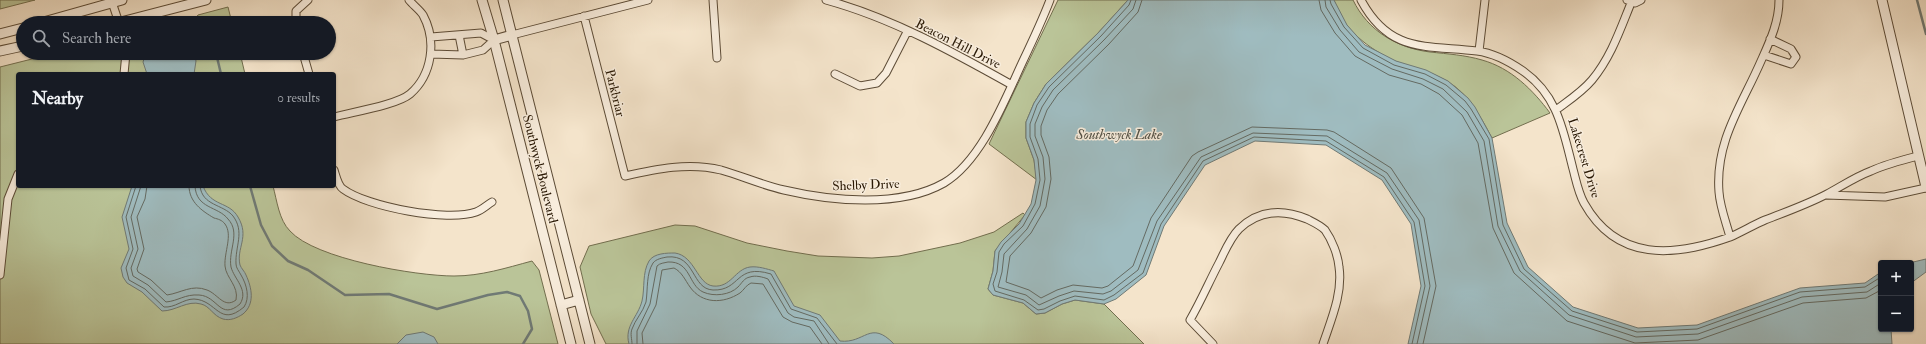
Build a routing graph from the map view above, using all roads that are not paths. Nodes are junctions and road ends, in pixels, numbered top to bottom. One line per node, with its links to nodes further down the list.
1 (206, 0): 19 (street)
2 (308, 0): 20 (street)
3 (409, 0): 27 (street)
4 (482, 0): 29 (street, Southwyck Boulevard)
5 (503, 0): 26 (street, Southwyck Boulevard)
6 (648, 0): 21 (street)
7 (713, 0): 36 (street)
8 (826, 0): 23 (street, Beacon Hill Drive)
9 (1050, 0): 42 (street, Shelby Drive)
10 (1361, 0): 32 (street, Lakecrest Drive)
11 (1485, 0): 32 (street)
12 (1641, 0): 16 (street)
13 (1779, 0): 28 (street)
14 (1882, 0): 45 (street)
15 (117, 1): 17 (street); 18 (street)
16 (1629, 1): 43 (street)
17 (64, 16)
18 (118, 16)
19 (145, 16)
20 (296, 16)
21 (584, 16): 26 (street); 47 (street, Parkbriar)
22 (16, 30): 24 (street)
23 (907, 32): 41 (street); 42 (street, Beacon Hill Drive)
24 (0, 34)
25 (459, 35): 27 (street); 29 (street); 34 (street)
26 (512, 35): 29 (street); 54 (street, Southwyck Boulevard)
27 (431, 37): 33 (street)
28 (1770, 39): 35 (street); 35 (street)
29 (494, 40): 34 (street); 55 (street, Southwyck Boulevard)
30 (16, 48): 31 (street)
31 (0, 51)
32 (1479, 51): 43 (street, Lakecrest Drive)
33 (431, 54): 34 (street); 44 (street)
34 (463, 55)
35 (1764, 55): 52 (street)
36 (718, 58)
37 (125, 60): 39 (street)
38 (305, 60): 40 (street)
39 (124, 72)
40 (308, 72)
41 (835, 74)
42 (1012, 85): 47 (street, Shelby Drive)
43 (1556, 110): 52 (street, Lakecrest Drive)
44 (336, 116)
45 (1918, 156): 49 (street); 50 (street, Lakecrest Drive)
46 (336, 174): 51 (street)
47 (625, 176)
48 (16, 179): 53 (street)
49 (1926, 188): 50 (street, Lakecrest Drive)
50 (1826, 195): 52 (street, Lakecrest Drive)
51 (492, 202)
52 (1730, 237)
53 (0, 275)
54 (579, 300): 55 (street); 57 (street, Southwyck Boulevard)
55 (561, 305): 56 (street, Southwyck Boulevard)
56 (571, 344)
57 (590, 344)
58 (1213, 344): 59 (street)
59 (1323, 344)

